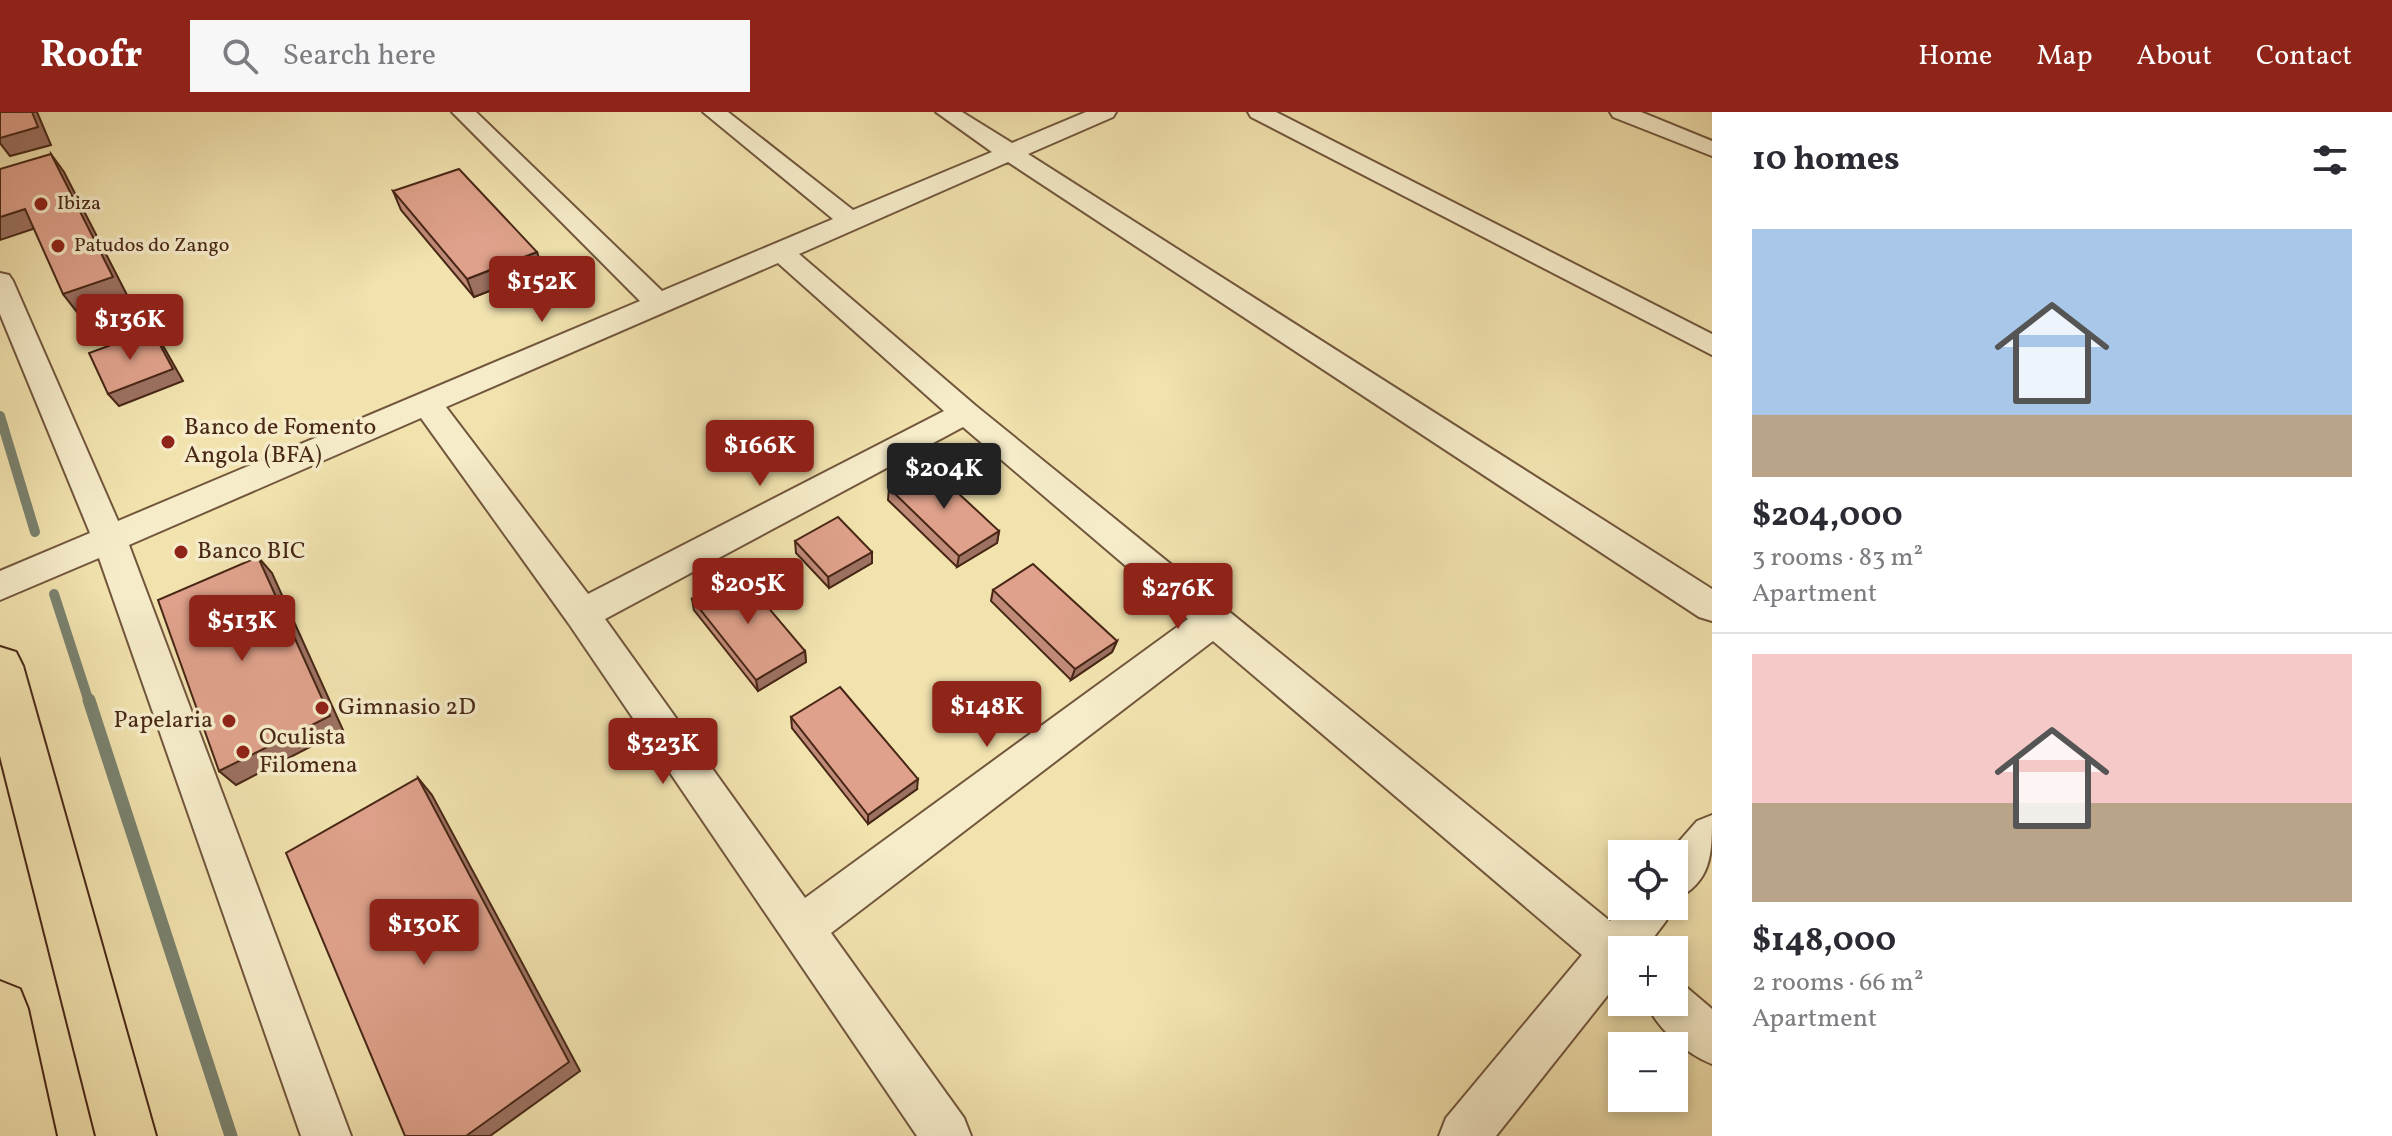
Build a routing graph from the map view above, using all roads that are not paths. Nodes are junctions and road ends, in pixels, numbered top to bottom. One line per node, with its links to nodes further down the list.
1 (463, 112): 14 (street)
2 (714, 112): 11 (street)
3 (947, 112): 10 (street)
4 (1105, 112): 10 (street)
5 (1259, 112): 15 (street)
6 (1621, 112): 8 (street)
7 (1641, 112): 8 (street)
8 (1671, 130): 9 (street)
9 (1712, 149)
10 (1009, 153): 11 (street); 20 (street)
11 (851, 221): 12 (street)
12 (780, 251): 14 (street); 17 (street)
13 (0, 281): 18 (street)
14 (658, 303): 16 (street)
15 (1712, 346)
16 (426, 402): 18 (street); 21 (street)
17 (965, 413): 21 (street); 22 (street)
18 (109, 538): 19 (street); 34 (street)
19 (0, 586)
20 (1712, 607)
21 (582, 614): 26 (street)
22 (1212, 621): 26 (street); 27 (street)
23 (0, 666): 33 (main road)
24 (1712, 835): 25 (street)
25 (1688, 863)
26 (801, 928): 35 (street)
27 (1608, 949)
28 (1608, 967): 36 (street)
29 (0, 1009): 32 (main road)
30 (1685, 1016): 31 (street)
31 (1712, 1040)
32 (26, 1136)
33 (126, 1136)
34 (326, 1136)
35 (946, 1136)
36 (1464, 1136)

